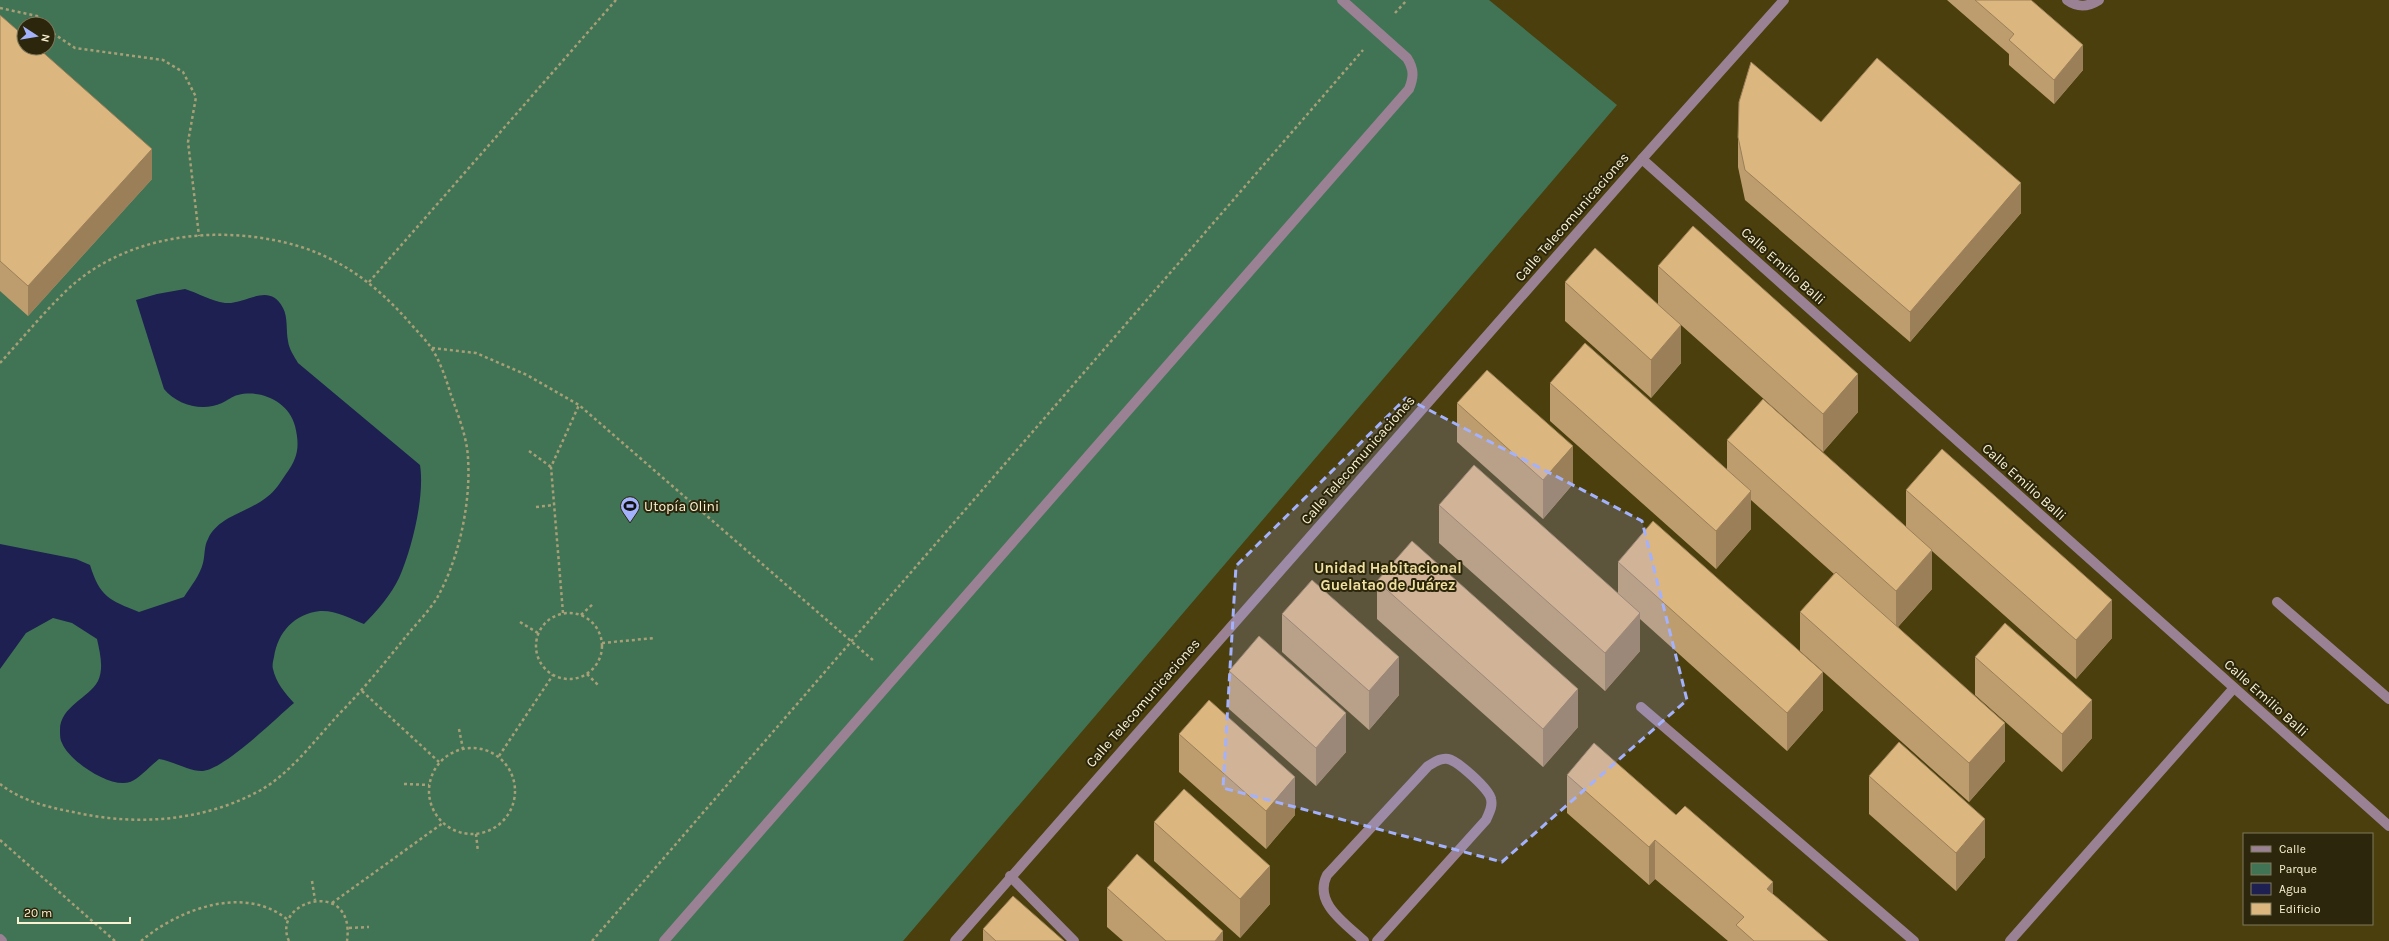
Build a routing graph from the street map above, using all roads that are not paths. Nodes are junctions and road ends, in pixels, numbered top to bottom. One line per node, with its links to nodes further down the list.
1 (1342, 0): 12 (street)
2 (1784, 0): 5 (street, Calle Telecomunicaciones)
3 (2067, 0): 4 (street)
4 (2100, 0)
5 (1642, 159): 7 (street, Calle Emilio Balli); 11 (street, Calle Telecomunicaciones)
6 (2277, 602): 8 (street)
7 (2233, 689): 10 (street, Calle Emilio Balli); 18 (street)
8 (2389, 699)
9 (1641, 707): 17 (street)
10 (2389, 826)
11 (1010, 876): 13 (street, Calle Telecomunicaciones); 14 (street)
12 (664, 941)
13 (955, 941)
14 (1074, 941)
15 (1364, 941): 16 (street)
16 (1377, 941)
17 (1914, 941)
18 (2010, 941)

